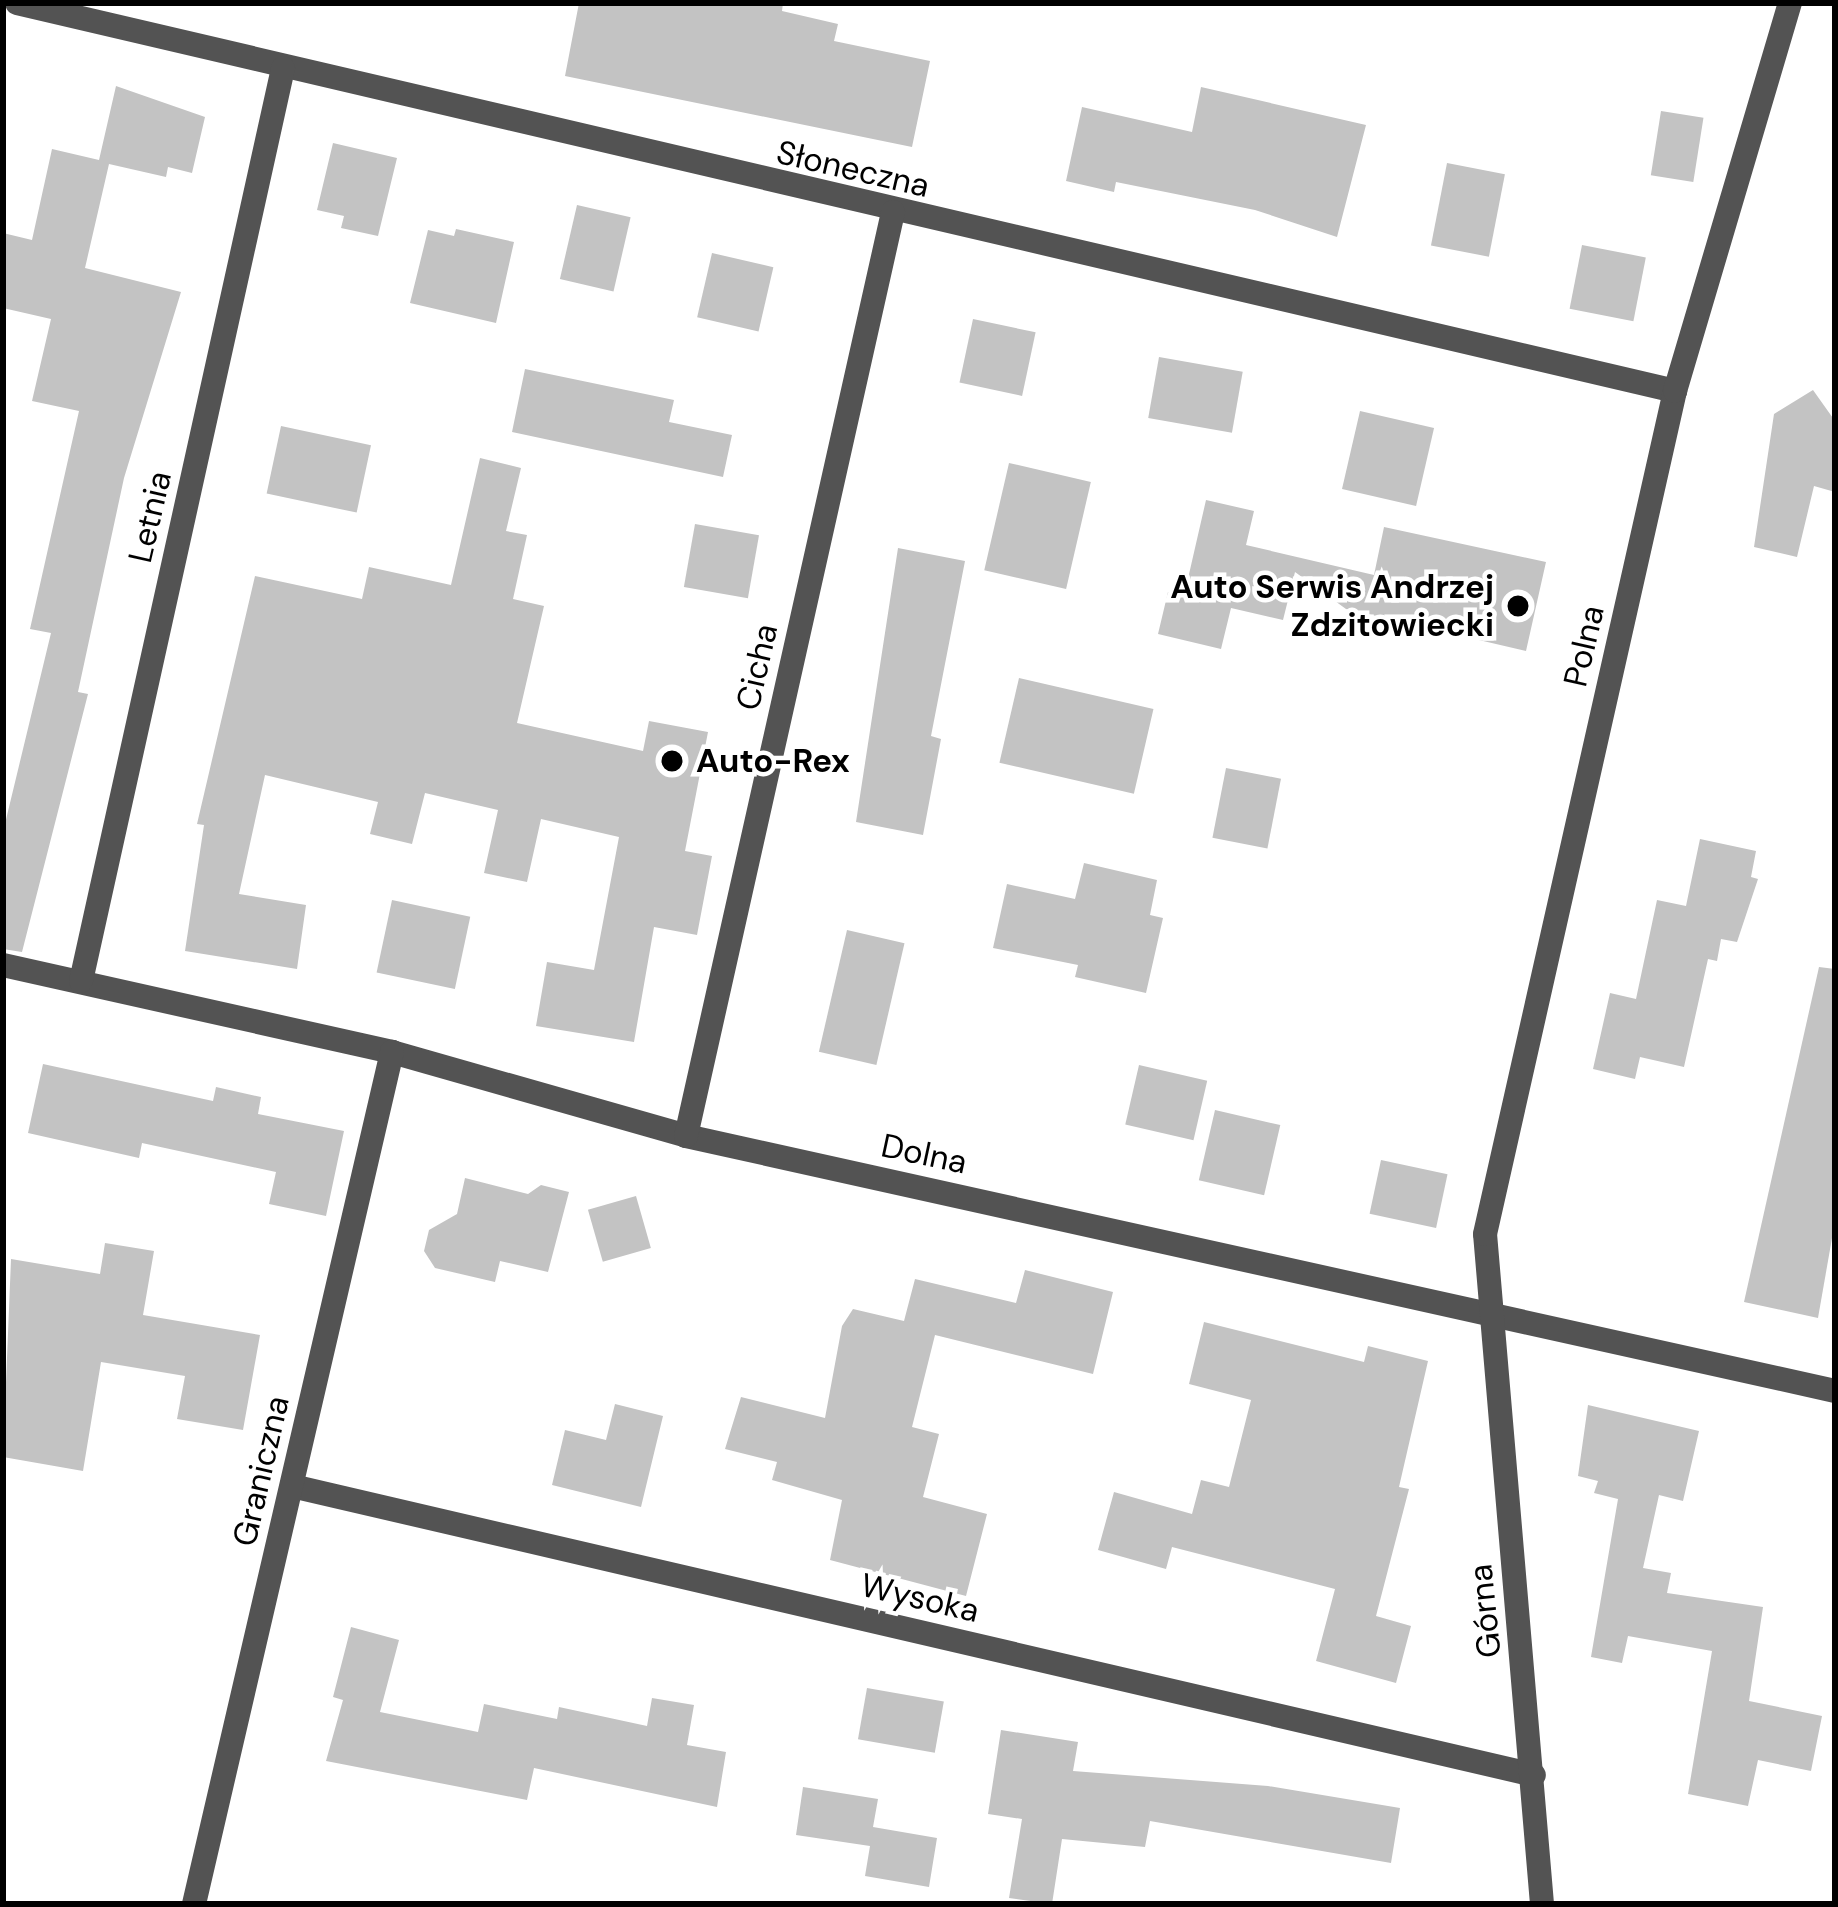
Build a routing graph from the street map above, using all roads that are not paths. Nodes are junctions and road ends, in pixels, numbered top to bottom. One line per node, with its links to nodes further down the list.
1 (17, 3): 3 (street, Słoneczna)
2 (1790, 3): 5 (street, Polna)
3 (283, 68): 4 (street, Słoneczna); 7 (street, Letnia)
4 (893, 212): 5 (street, Słoneczna); 9 (street, Cicha)
5 (1675, 391): 10 (street, Polna)
6 (3, 965): 7 (street, Dolna)
7 (81, 981): 8 (street, Dolna)
8 (392, 1052): 9 (street, Dolna); 12 (street, Graniczna)
9 (686, 1136): 10 (street, Dolna)
10 (1489, 1311): 11 (street, Dolna); 13 (street, Górna)
11 (1835, 1390)
12 (292, 1486): 13 (street, Wysoka); 14 (street, Graniczna)
13 (1534, 1775): 15 (street, Górna)
14 (194, 1904)
15 (1542, 1904)

